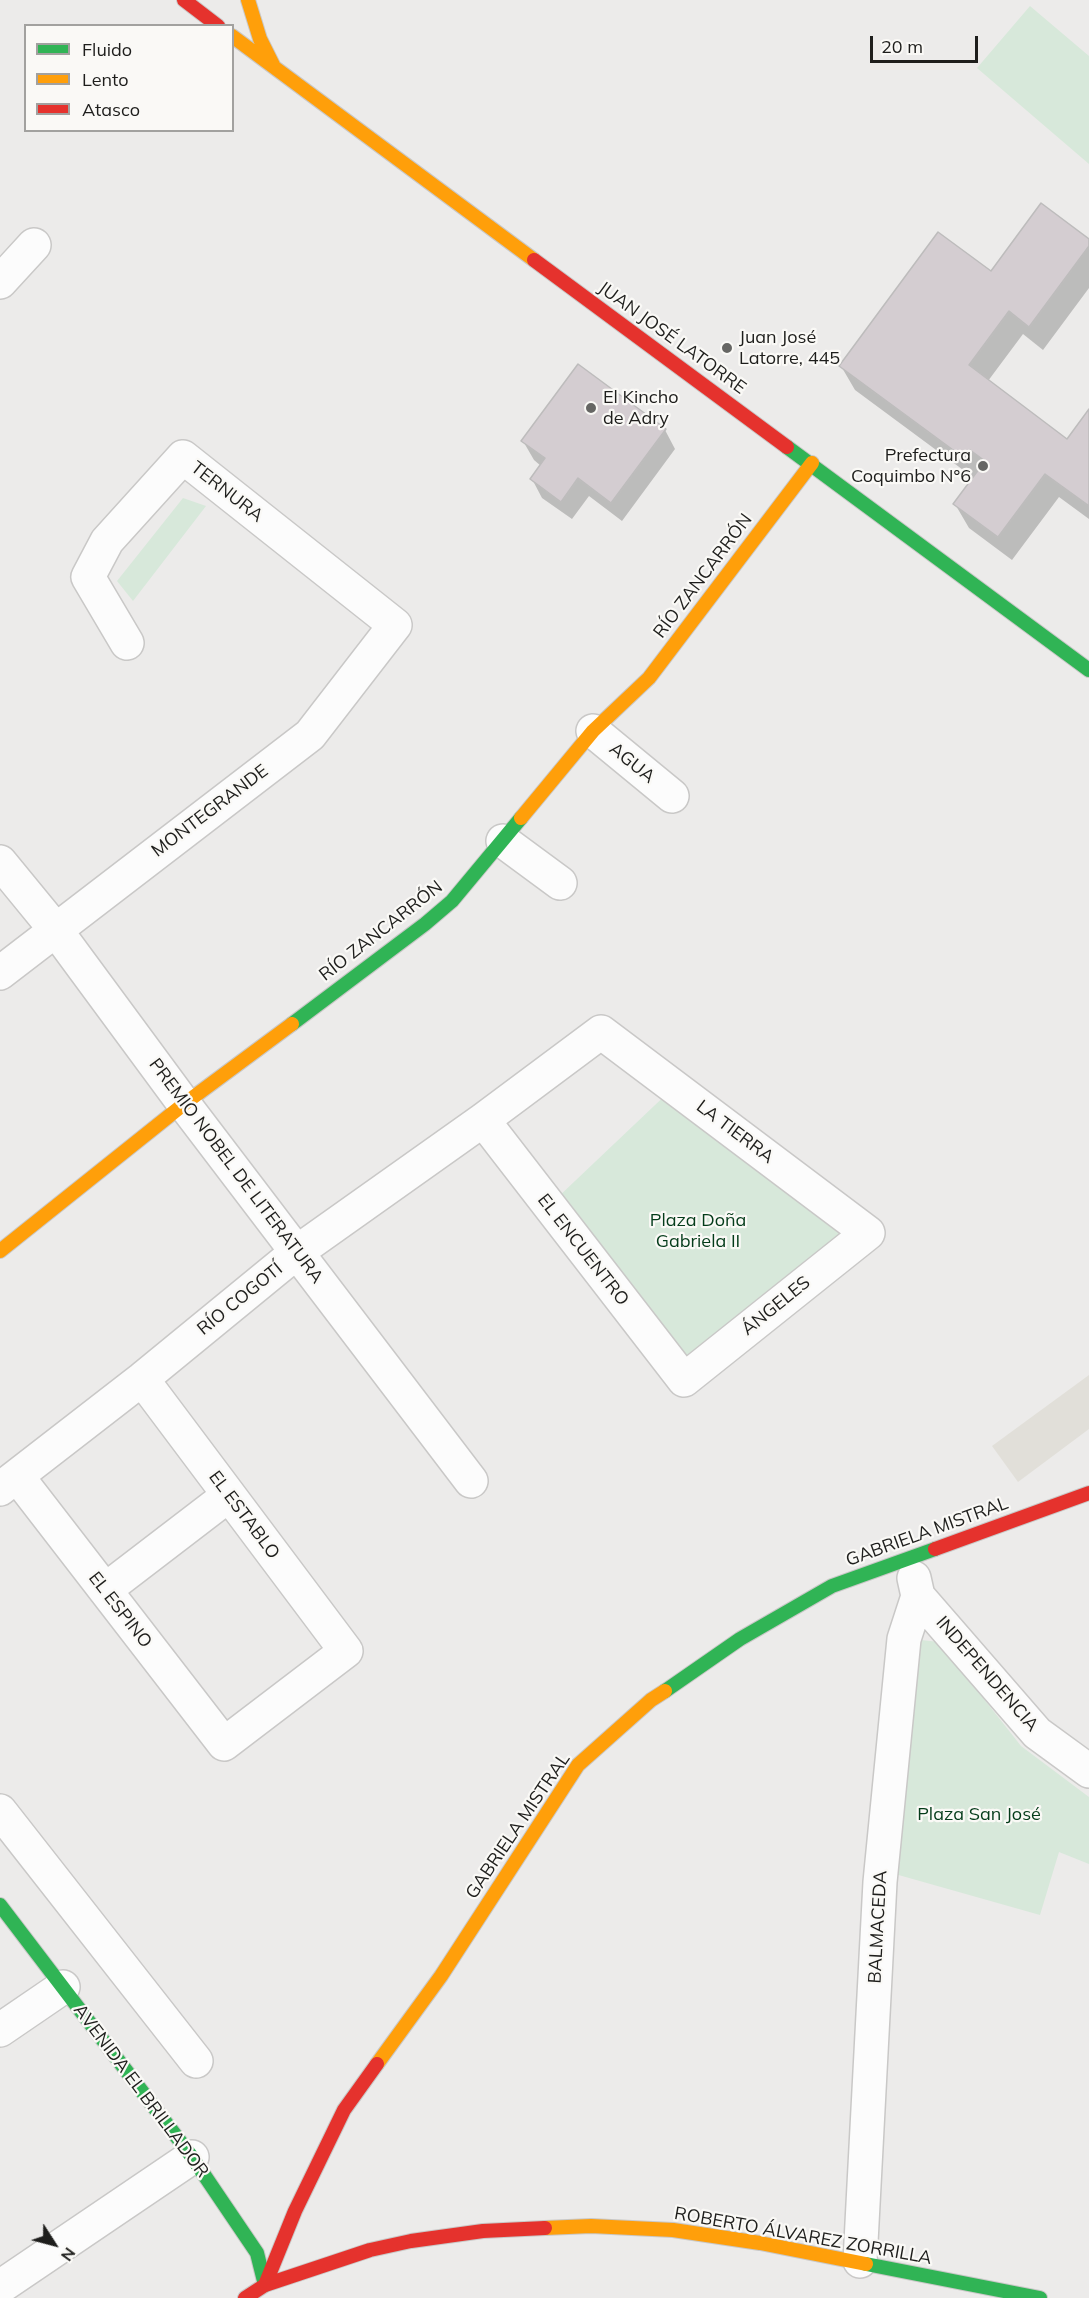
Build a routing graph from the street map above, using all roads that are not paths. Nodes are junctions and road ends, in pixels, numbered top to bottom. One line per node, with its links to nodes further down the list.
1 (184, 0): 3 (street)
2 (248, 0): 5 (street)
3 (216, 24)
4 (234, 37): 5 (street, JUAN JOSÉ LATORRE)
5 (274, 66): 8 (street, JUAN JOSÉ LATORRE)
6 (34, 245): 7 (street)
7 (0, 282)
8 (812, 463): 11 (street, JUAN JOSÉ LATORRE); 12 (street, RÍO ZANCARRÓN)
9 (395, 625): 10 (street, TERNURA); 17 (street, MONTEGRANDE)
10 (127, 643)
11 (1089, 670)
12 (593, 731): 13 (street, AGUA); 14 (street, RÍO ZANCARRÓN)
13 (672, 796)
14 (503, 842): 16 (street); 20 (street, RÍO ZANCARRÓN)
15 (0, 862): 17 (street, PREMIO NOBEL DE LITERATURA)
16 (561, 883)
17 (55, 929): 18 (street, MONTEGRANDE); 20 (street, PREMIO NOBEL DE LITERATURA)
18 (0, 973)
19 (601, 1032): 21 (street, RÍO COGOTÍ); 22 (street, LA TIERRA)
20 (184, 1104): 23 (street, RÍO ZANCARRÓN); 24 (street, PREMIO NOBEL DE LITERATURA)
21 (483, 1120): 24 (street, RÍO COGOTÍ); 26 (street, EL ENCUENTRO)
22 (868, 1233): 26 (street, ÁNGELES)
23 (0, 1251)
24 (297, 1252): 25 (street, RÍO COGOTÍ); 27 (street, PREMIO NOBEL DE LITERATURA)
25 (142, 1379): 28 (street, RÍO COGOTÍ); 30 (street, EL ESTABLO)
26 (684, 1380)
27 (471, 1481)
28 (8, 1482): 32 (street, EL ESPINO)
29 (1089, 1493): 31 (street, GABRIELA MISTRAL)
30 (229, 1495): 32 (street); 34 (street, EL ESTABLO)
31 (909, 1559): 33 (street, INDEPENDENCIA); 44 (street, GABRIELA MISTRAL)
32 (105, 1590): 34 (street, EL ESPINO)
33 (918, 1596): 35 (street, INDEPENDENCIA); 42 (street, BALMACEDA)
34 (224, 1744)
35 (1089, 1771)
36 (0, 1811): 40 (street)
37 (0, 1905): 38 (street, AVENIDA EL BRILLADOR)
38 (63, 1987): 39 (street); 41 (street, AVENIDA EL BRILLADOR)
39 (0, 2030)
40 (196, 2061)
41 (192, 2157): 43 (street); 44 (street, AVENIDA EL BRILLADOR)
42 (860, 2261): 44 (street, ROBERTO ÁLVAREZ ZORRILLA); 45 (street, ROBERTO ÁLVAREZ ZORRILLA)
43 (0, 2287)
44 (258, 2294)
45 (1040, 2298)

